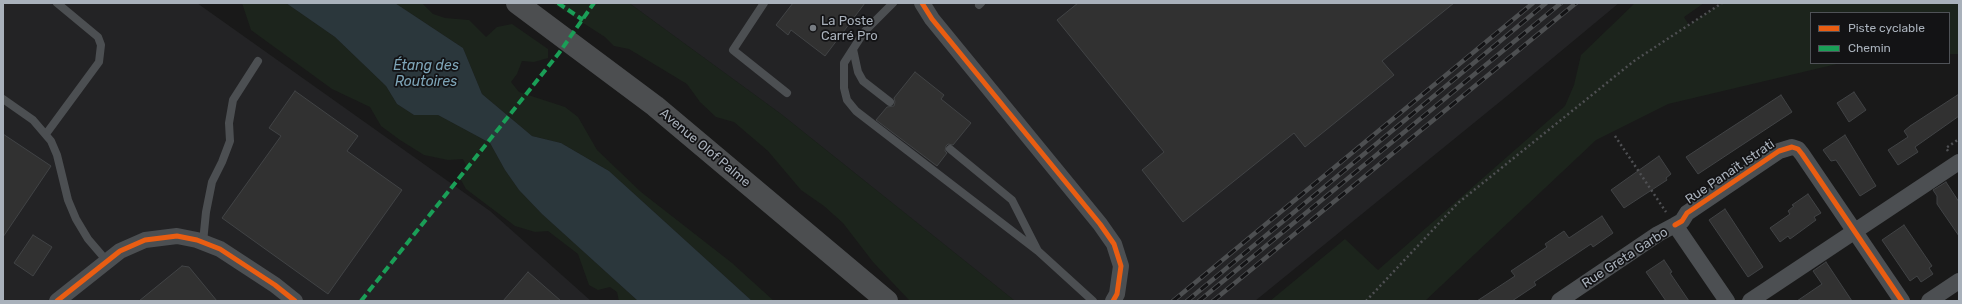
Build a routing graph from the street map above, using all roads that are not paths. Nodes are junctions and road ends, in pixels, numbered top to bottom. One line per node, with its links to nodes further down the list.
1 (57, 3): 11 (lane)
2 (517, 3): 22 (main road, Avenue Olof Palme)
3 (764, 3): 8 (lane)
4 (893, 3): 6 (lane)
5 (922, 3): 24 (street)
6 (854, 49): 10 (lane); 17 (lane)
7 (258, 61): 16 (lane)
8 (787, 93)
9 (3, 99): 11 (lane)
10 (890, 102)
11 (46, 134): 18 (lane)
12 (950, 149): 17 (lane)
13 (1959, 162): 15 (street)
14 (1675, 225): 15 (street, Rue Panaït Istrati); 25 (street, Rue Greta Garbo); 26 (street, Rue Greta Garbo)
15 (1854, 231): 27 (street); 28 (street)
16 (203, 242): 18 (street); 21 (street)
17 (1038, 251): 23 (lane)
18 (106, 260): 20 (street)
19 (1959, 281): 29 (street)
20 (57, 301)
21 (295, 301)
22 (887, 301)
23 (1093, 301)
24 (1113, 301)
25 (1559, 301)
26 (1727, 301)
27 (1750, 301)
28 (1902, 301)
29 (1929, 301)

